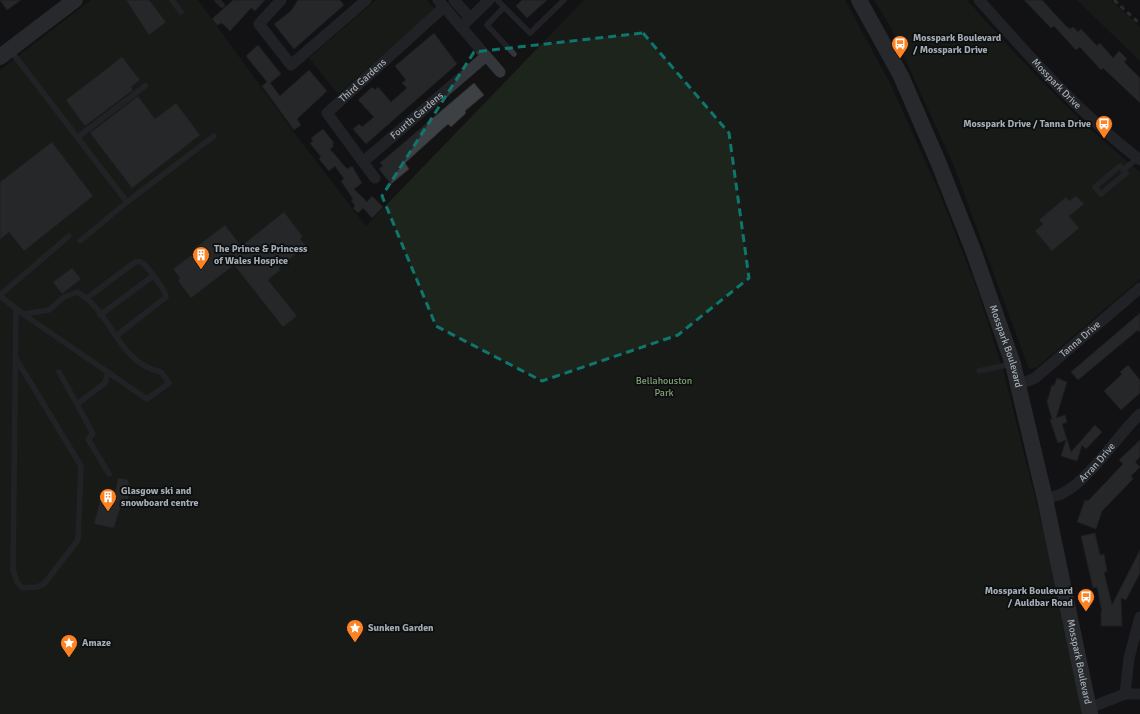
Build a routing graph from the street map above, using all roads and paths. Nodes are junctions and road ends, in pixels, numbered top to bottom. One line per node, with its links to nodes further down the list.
1 (75, 0): 18 (street)
2 (172, 0): 15 (lane)
3 (217, 0): 13 (lane)
4 (281, 0): 5 (street)
5 (366, 0)
6 (454, 0): 16 (street)
7 (489, 0): 16 (street)
8 (497, 0): 14 (lane)
9 (564, 0): 14 (lane)
10 (859, 0): 41 (street, Mosspark Boulevard)
11 (979, 0): 25 (street, Mosspark Drive)
12 (441, 3): 17 (street); 26 (street, Third Gardens)
13 (222, 5)
14 (504, 7): 19 (lane)
15 (181, 12)
16 (470, 18): 17 (street)
17 (461, 27): 20 (street)
18 (5, 53): 24 (lane)
19 (514, 54)
20 (486, 56): 21 (street); 26 (street, Fourth Gardens)
21 (500, 72)
22 (144, 86): 24 (lane)
23 (214, 136): 29 (lane)
24 (78, 137): 29 (lane)
25 (1139, 159): 27 (lane)
26 (363, 162): 28 (street)
27 (1124, 170): 27 (lane)
28 (375, 178)
29 (127, 202): 31 (lane)
30 (69, 236): 34 (lane)
31 (80, 241)
32 (152, 276): 35 (lane); 38 (lane); 39 (lane)
33 (1140, 288): 45 (street, Tanna Drive)
34 (0, 295): 36 (lane)
35 (87, 298): 37 (lane); 38 (lane)
36 (16, 308): 37 (lane); 40 (lane)
37 (23, 314): 44 (lane)
38 (100, 315): 39 (lane)
39 (116, 336): 44 (lane)
40 (15, 357): 40 (lane)
41 (1013, 364): 42 (lane); 45 (street, Mosspark Boulevard)
42 (979, 371)
43 (60, 372): 46 (lane)
44 (108, 373): 46 (lane)
45 (1018, 384): 49 (street, Mosspark Boulevard)
46 (77, 404): 48 (lane)
47 (1140, 414): 49 (street, Arran Drive)
48 (109, 474)
49 (1045, 499): 53 (street, Mosspark Boulevard)
50 (1140, 617): 51 (street)
51 (1125, 694): 52 (street); 53 (street)
52 (1140, 694)
53 (1087, 712)

